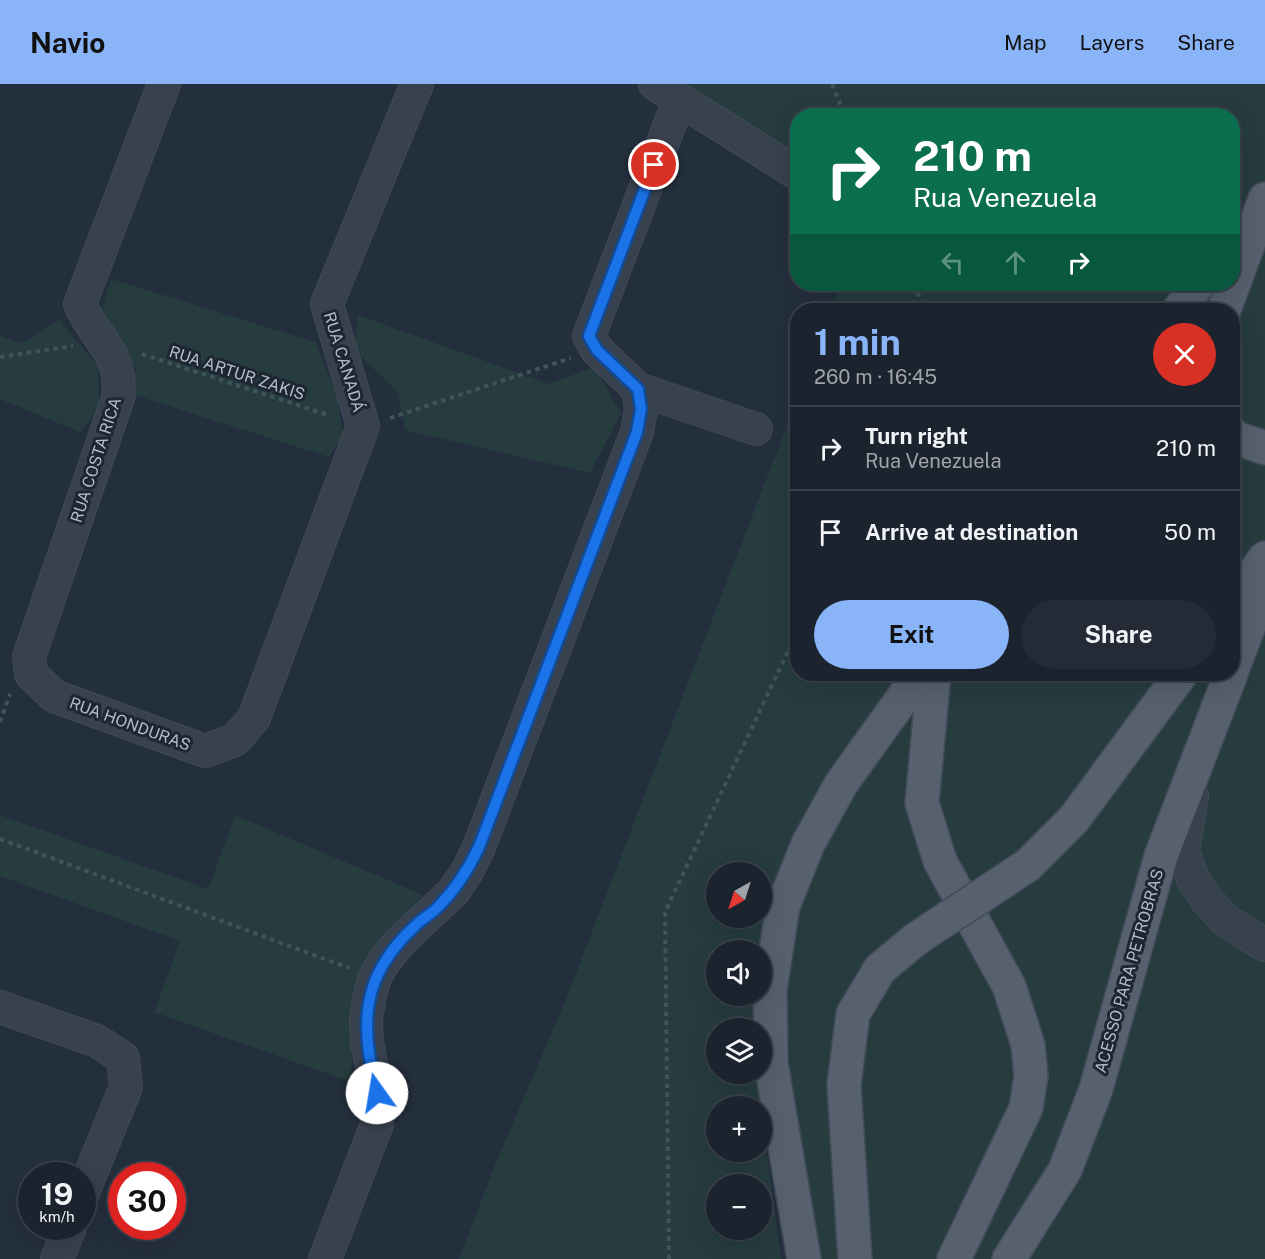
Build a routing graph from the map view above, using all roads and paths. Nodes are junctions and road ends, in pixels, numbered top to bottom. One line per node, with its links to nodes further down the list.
1 (164, 84): 11 (street, RUA COSTA RICA)
2 (417, 84): 15 (street, RUA CANADÁ)
3 (832, 84): 5 (path)
4 (667, 92): 6 (street); 12 (street)
5 (842, 108)
6 (790, 169)
7 (1265, 190): 9 (main road)
8 (1265, 199): 10 (main road)
9 (1240, 224)
10 (1240, 267)
11 (103, 342): 13 (path); 15 (path, RUA ARTUR ZAKIS); 24 (street, RUA COSTA RICA)
12 (597, 350): 14 (street); 15 (path)
13 (0, 357)
14 (638, 389): 16 (street); 33 (street)
15 (363, 426): 29 (street, RUA CANADÁ)
16 (756, 429)
17 (1240, 439): 18 (main road)
18 (1265, 448)
19 (1265, 558): 21 (main road)
20 (1265, 584): 23 (main road)
21 (1240, 592)
22 (790, 647): 39 (path)
23 (1240, 650)
24 (31, 674): 29 (street, RUA HONDURAS)
25 (915, 681): 40 (main road)
26 (933, 681): 42 (main road)
27 (1176, 681): 41 (main road, bridge)
28 (1228, 681): 30 (main road, ACESSO PARA PETROBRAS)
29 (236, 740)
30 (1200, 755): 32 (street); 43 (main road, ACESSO PARA PETROBRAS)
31 (0, 839): 33 (path)
32 (1265, 945)
33 (375, 977): 38 (street)
34 (0, 1006): 35 (street)
35 (95, 1162)
36 (65, 1240): 37 (street)
37 (57, 1259)
38 (325, 1259)
39 (669, 1259)
40 (804, 1259)
41 (855, 1259)
42 (954, 1259)
43 (1009, 1259)

